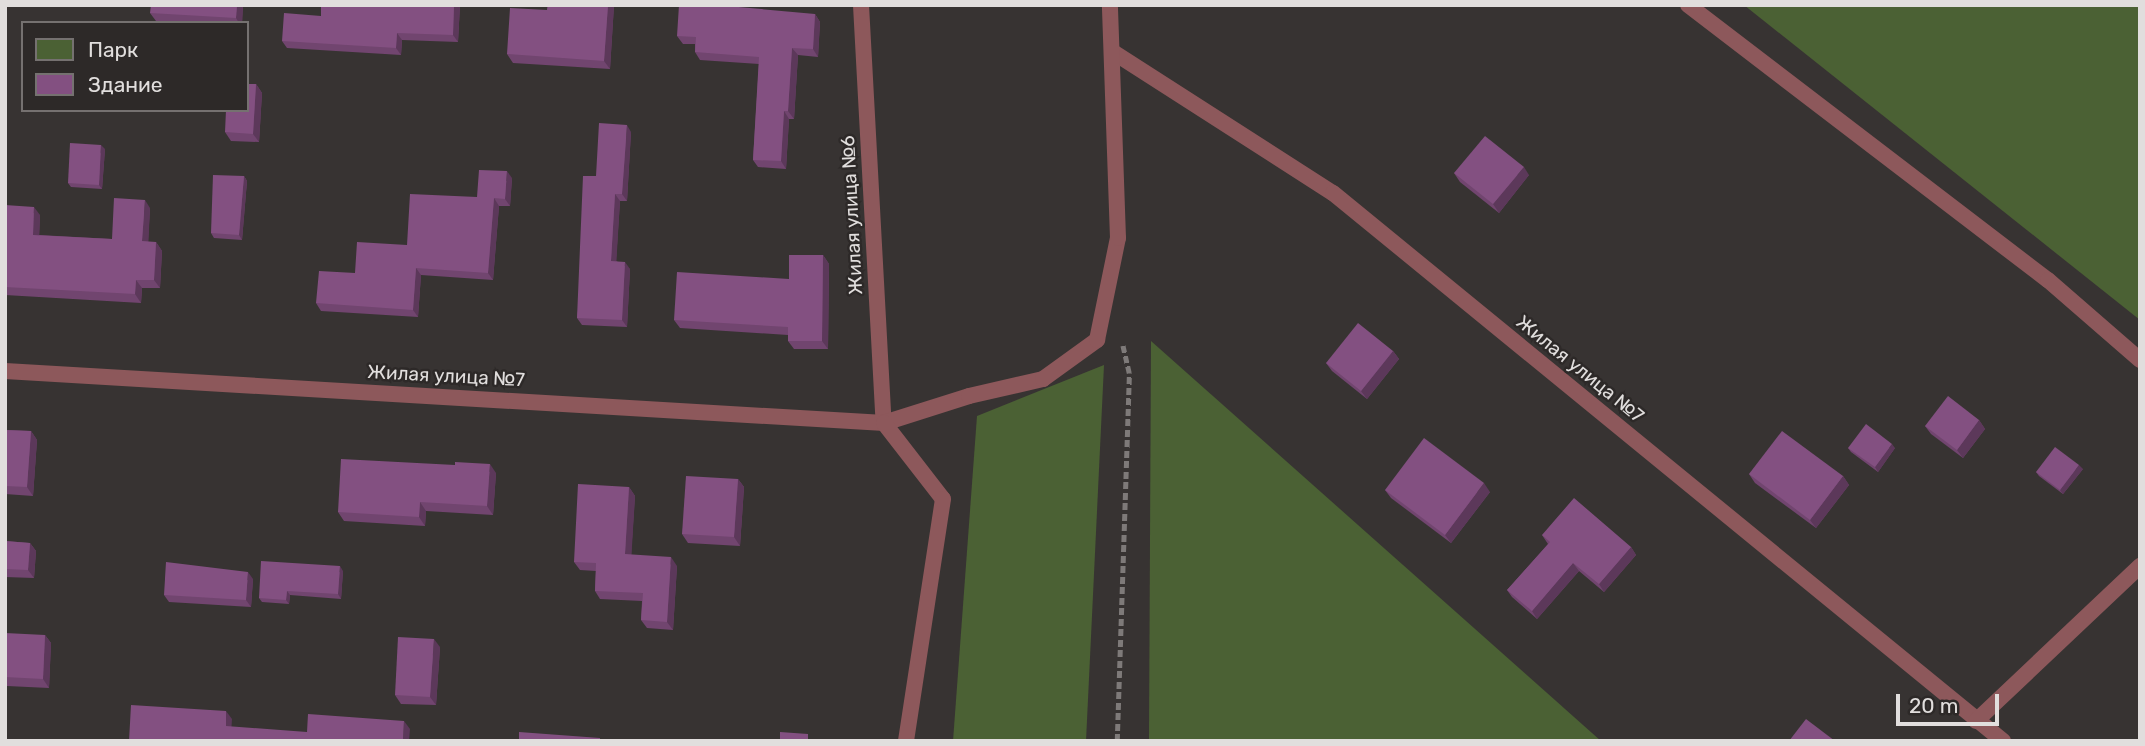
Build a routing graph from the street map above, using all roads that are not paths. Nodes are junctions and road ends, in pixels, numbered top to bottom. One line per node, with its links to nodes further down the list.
1 (861, 5): 7 (lane, Жилая улица №6)
2 (1110, 5): 4 (lane)
3 (1688, 5): 5 (lane)
4 (1113, 51): 7 (lane); 9 (lane, Жилая улица №7)
5 (2140, 360)
6 (5, 371): 7 (lane, Жилая улица №7)
7 (884, 423): 10 (lane)
8 (2140, 566): 9 (lane)
9 (1976, 721): 11 (lane, Жилая улица №7)
10 (906, 741)
11 (2003, 741)

